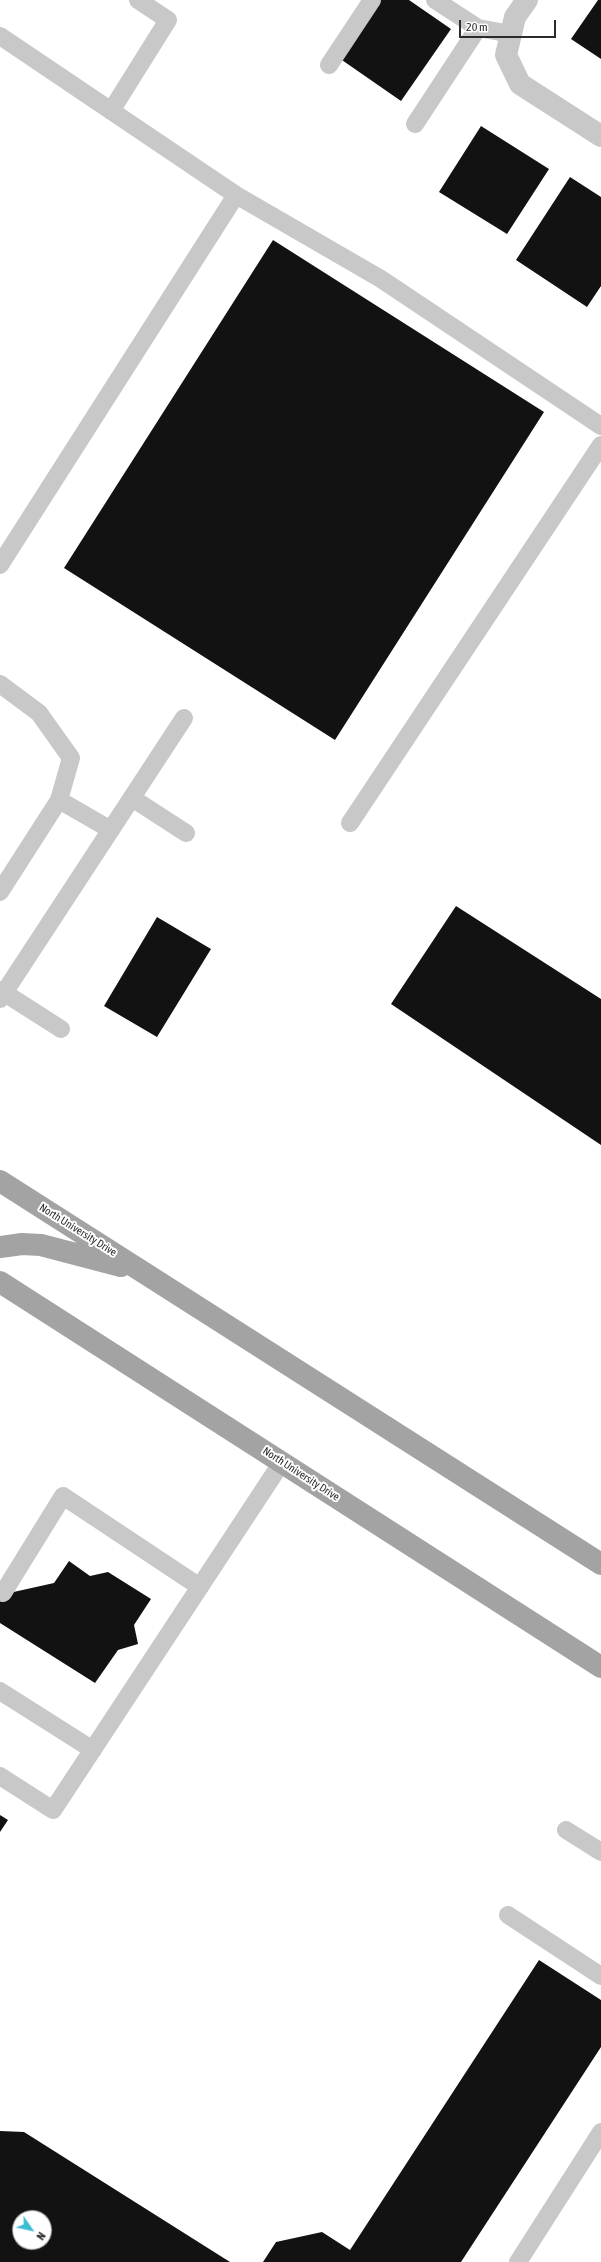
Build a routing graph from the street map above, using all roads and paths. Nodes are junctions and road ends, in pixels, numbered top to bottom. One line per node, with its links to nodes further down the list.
1 (138, 0): 9 (lane)
2 (372, 0): 8 (lane)
3 (435, 0): 5 (lane)
4 (527, 0): 6 (street)
5 (478, 28): 6 (lane); 10 (lane)
6 (511, 34): 11 (street)
7 (0, 36): 9 (lane)
8 (329, 65)
9 (111, 111): 12 (lane)
10 (415, 124)
11 (601, 136)
12 (236, 195): 13 (lane); 15 (lane)
13 (601, 426)
14 (601, 446): 20 (lane)
15 (0, 565)
16 (0, 684): 19 (lane)
17 (184, 718): 18 (lane)
18 (132, 798): 21 (lane); 22 (lane)
19 (59, 800): 21 (lane); 23 (lane)
20 (350, 823)
21 (111, 830): 24 (lane)
22 (186, 833)
23 (0, 892)
24 (1, 994): 25 (lane)
25 (60, 1029)
26 (0, 1181): 28 (main road, North University Drive)
27 (0, 1247): 28 (main road)
28 (142, 1271): 31 (main road, North University Drive)
29 (0, 1282): 30 (main road, North University Drive)
30 (282, 1462): 32 (lane); 34 (main road, North University Drive)
31 (601, 1564)
32 (200, 1587): 33 (lane); 36 (lane)
33 (3, 1593)
34 (601, 1667)
35 (0, 1691): 36 (lane)
36 (93, 1750): 37 (lane)
37 (0, 1776)
38 (566, 1830): 39 (lane)
39 (601, 1852)
40 (508, 1915): 41 (lane)
41 (601, 1976)
42 (601, 2132): 43 (lane)
43 (518, 2262)

